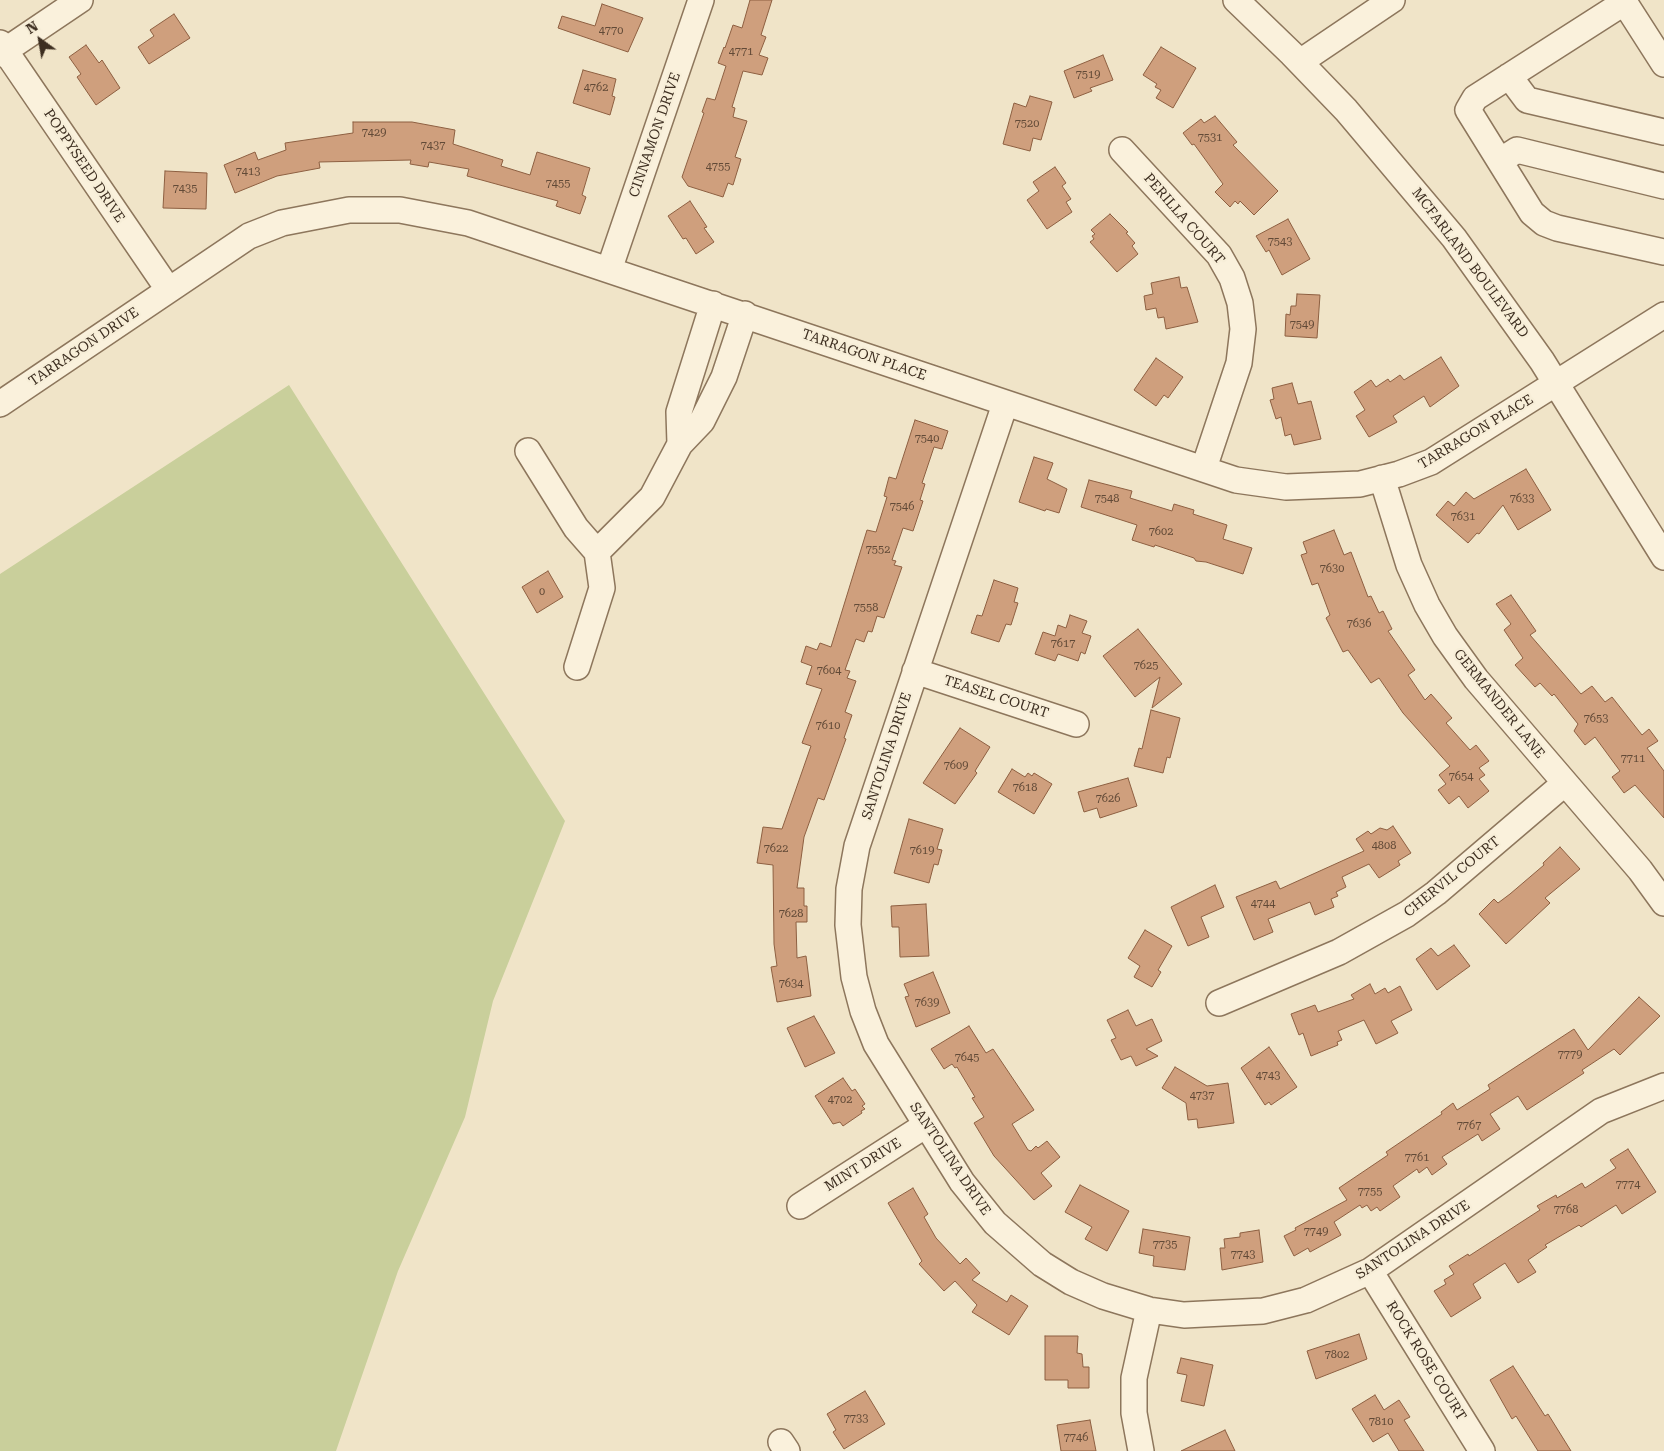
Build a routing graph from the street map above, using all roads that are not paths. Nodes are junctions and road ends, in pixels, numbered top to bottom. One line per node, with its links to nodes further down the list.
1 (80, 0): 6 (street)
2 (700, 0): 15 (street, CINNAMON DRIVE)
3 (1236, 0): 7 (street, MCFARLAND BOULEVARD)
4 (1392, 0): 7 (street)
5 (1624, 1): 8 (street); 9 (street)
6 (2, 50): 16 (street, POPPYSEED DRIVE)
7 (1300, 62): 20 (street, MCFARLAND BOULEVARD)
8 (1664, 64)
9 (1509, 76): 10 (street); 12 (street)
10 (1664, 132)
11 (1122, 150): 25 (street, PERILLA COURT)
12 (1500, 161): 13 (street); 14 (street)
13 (1664, 186)
14 (1664, 252)
15 (609, 270): 16 (street, TARRAGON PLACE); 17 (street, TARRAGON PLACE)
16 (168, 289): 21 (street, TARRAGON DRIVE)
17 (713, 304): 18 (street, TARRAGON PLACE); 23 (street)
18 (745, 314): 22 (street, TARRAGON PLACE); 23 (street)
19 (1664, 315): 20 (street, TARRAGON PLACE)
20 (1556, 383): 26 (street, TARRAGON PLACE); 28 (street, MCFARLAND BOULEVARD)
21 (0, 404)
22 (1005, 404): 25 (street, TARRAGON PLACE); 30 (street, SANTOLINA DRIVE)
23 (680, 444): 27 (street)
24 (528, 452): 27 (street)
25 (1204, 468): 26 (street, TARRAGON PLACE)
26 (1382, 478): 32 (street, GERMANDER LANE)
27 (597, 552): 29 (street)
28 (1664, 557)
29 (577, 667)
30 (915, 671): 31 (street, TEASEL COURT); 36 (street, SANTOLINA DRIVE)
31 (1076, 724)
32 (1565, 783): 33 (street, GERMANDER LANE); 34 (street, CHERVIL COURT)
33 (1664, 903)
34 (1219, 1002)
35 (1664, 1086): 38 (street, SANTOLINA DRIVE)
36 (926, 1125): 37 (street, MINT DRIVE); 39 (street, SANTOLINA DRIVE)
37 (800, 1206)
38 (1370, 1271): 39 (street, SANTOLINA DRIVE); 41 (street, ROCK ROSE COURT)
39 (1149, 1310): 40 (street)
40 (1141, 1451)
41 (1482, 1451)

